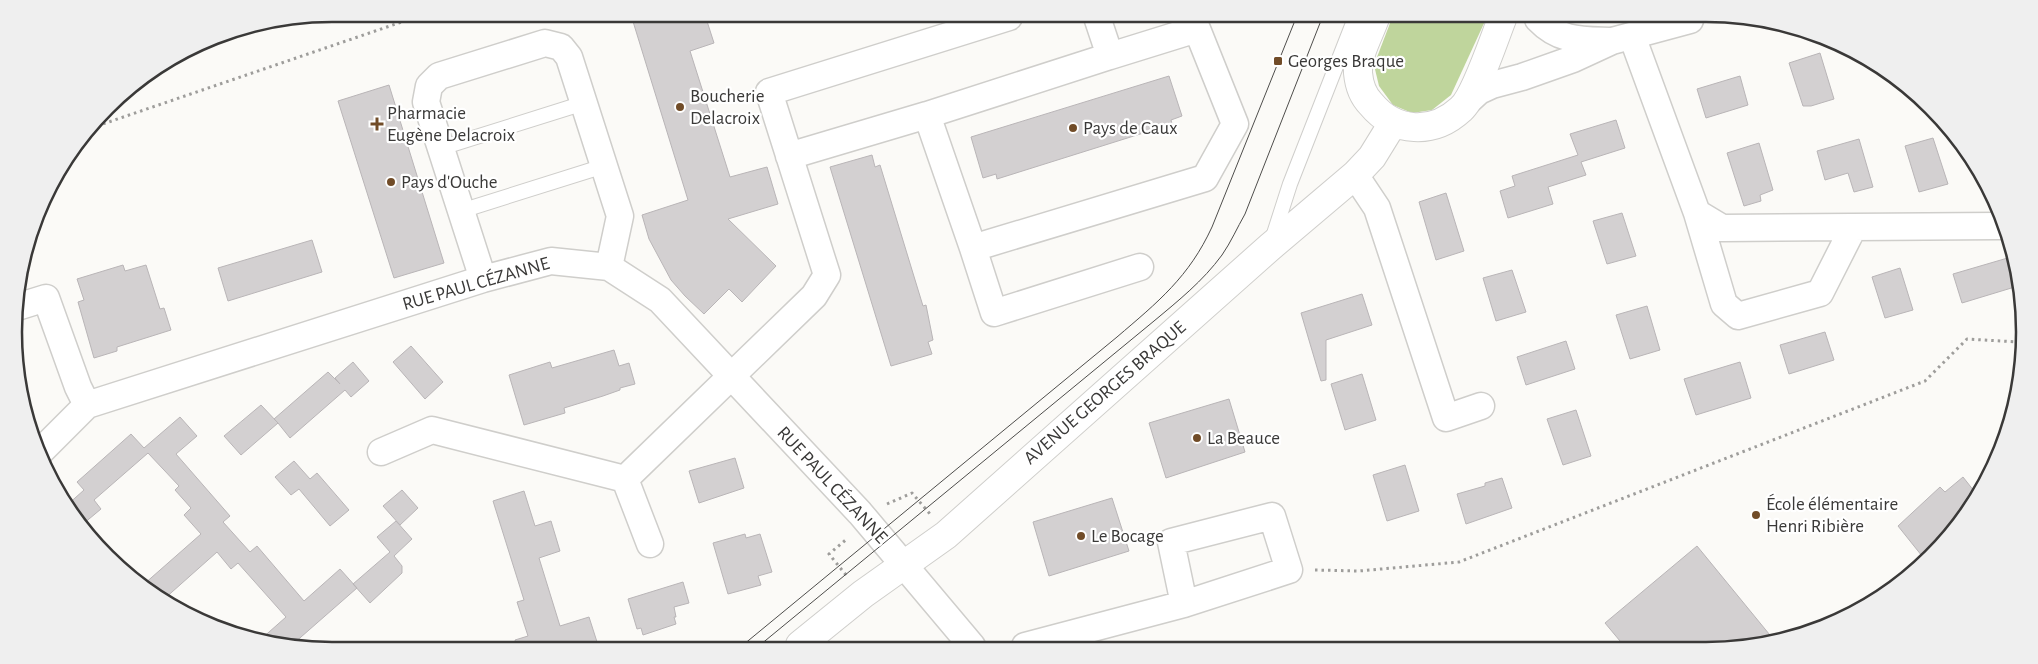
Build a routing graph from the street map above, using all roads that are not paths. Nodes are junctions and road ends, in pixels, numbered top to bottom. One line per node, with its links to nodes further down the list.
1 (993, 22): 16 (street)
2 (1098, 22): 10 (street)
3 (1355, 22): 9 (lane)
4 (1372, 22): 9 (street)
5 (1501, 22): 11 (street)
6 (1541, 22): 8 (street)
7 (1682, 22): 8 (street)
8 (1622, 38): 11 (street); 20 (street)
9 (1352, 53): 14 (street); 23 (lane)
10 (1110, 56): 13 (street); 24 (street)
11 (1467, 102): 14 (street)
12 (584, 103): 15 (lane); 15 (street); 17 (street)
13 (927, 116): 16 (street); 24 (street)
14 (1394, 123): 18 (street, AVENUE GEORGES BRAQUE)
15 (441, 148): 19 (street)
16 (789, 156): 29 (street)
17 (604, 166): 19 (lane); 25 (street)
18 (1355, 175): 23 (street, AVENUE GEORGES BRAQUE); 31 (street)
19 (461, 211): 27 (street)
20 (1697, 213): 22 (street); 22 (street)
21 (1996, 226): 22 (street)
22 (1853, 228)
23 (1270, 247): 36 (street, AVENUE GEORGES BRAQUE)
24 (973, 248): 26 (street)
25 (609, 267): 27 (street, RUE PAUL CÉZANNE); 29 (street, RUE PAUL CÉZANNE)
26 (1140, 267)
27 (483, 279): 30 (street, RUE PAUL CÉZANNE)
28 (24, 304): 30 (street)
29 (730, 376): 34 (street); 36 (street, RUE PAUL CÉZANNE)
30 (87, 405): 32 (street, RUE PAUL CÉZANNE)
31 (1481, 406)
32 (45, 447)
33 (381, 452): 34 (street)
34 (625, 479): 35 (street)
35 (650, 544)
36 (904, 565): 38 (street, AVENUE GEORGES BRAQUE); 39 (street, RUE PAUL CÉZANNE)
37 (1184, 604): 37 (street); 40 (street)
38 (804, 642)
39 (969, 642)
40 (1040, 642)

